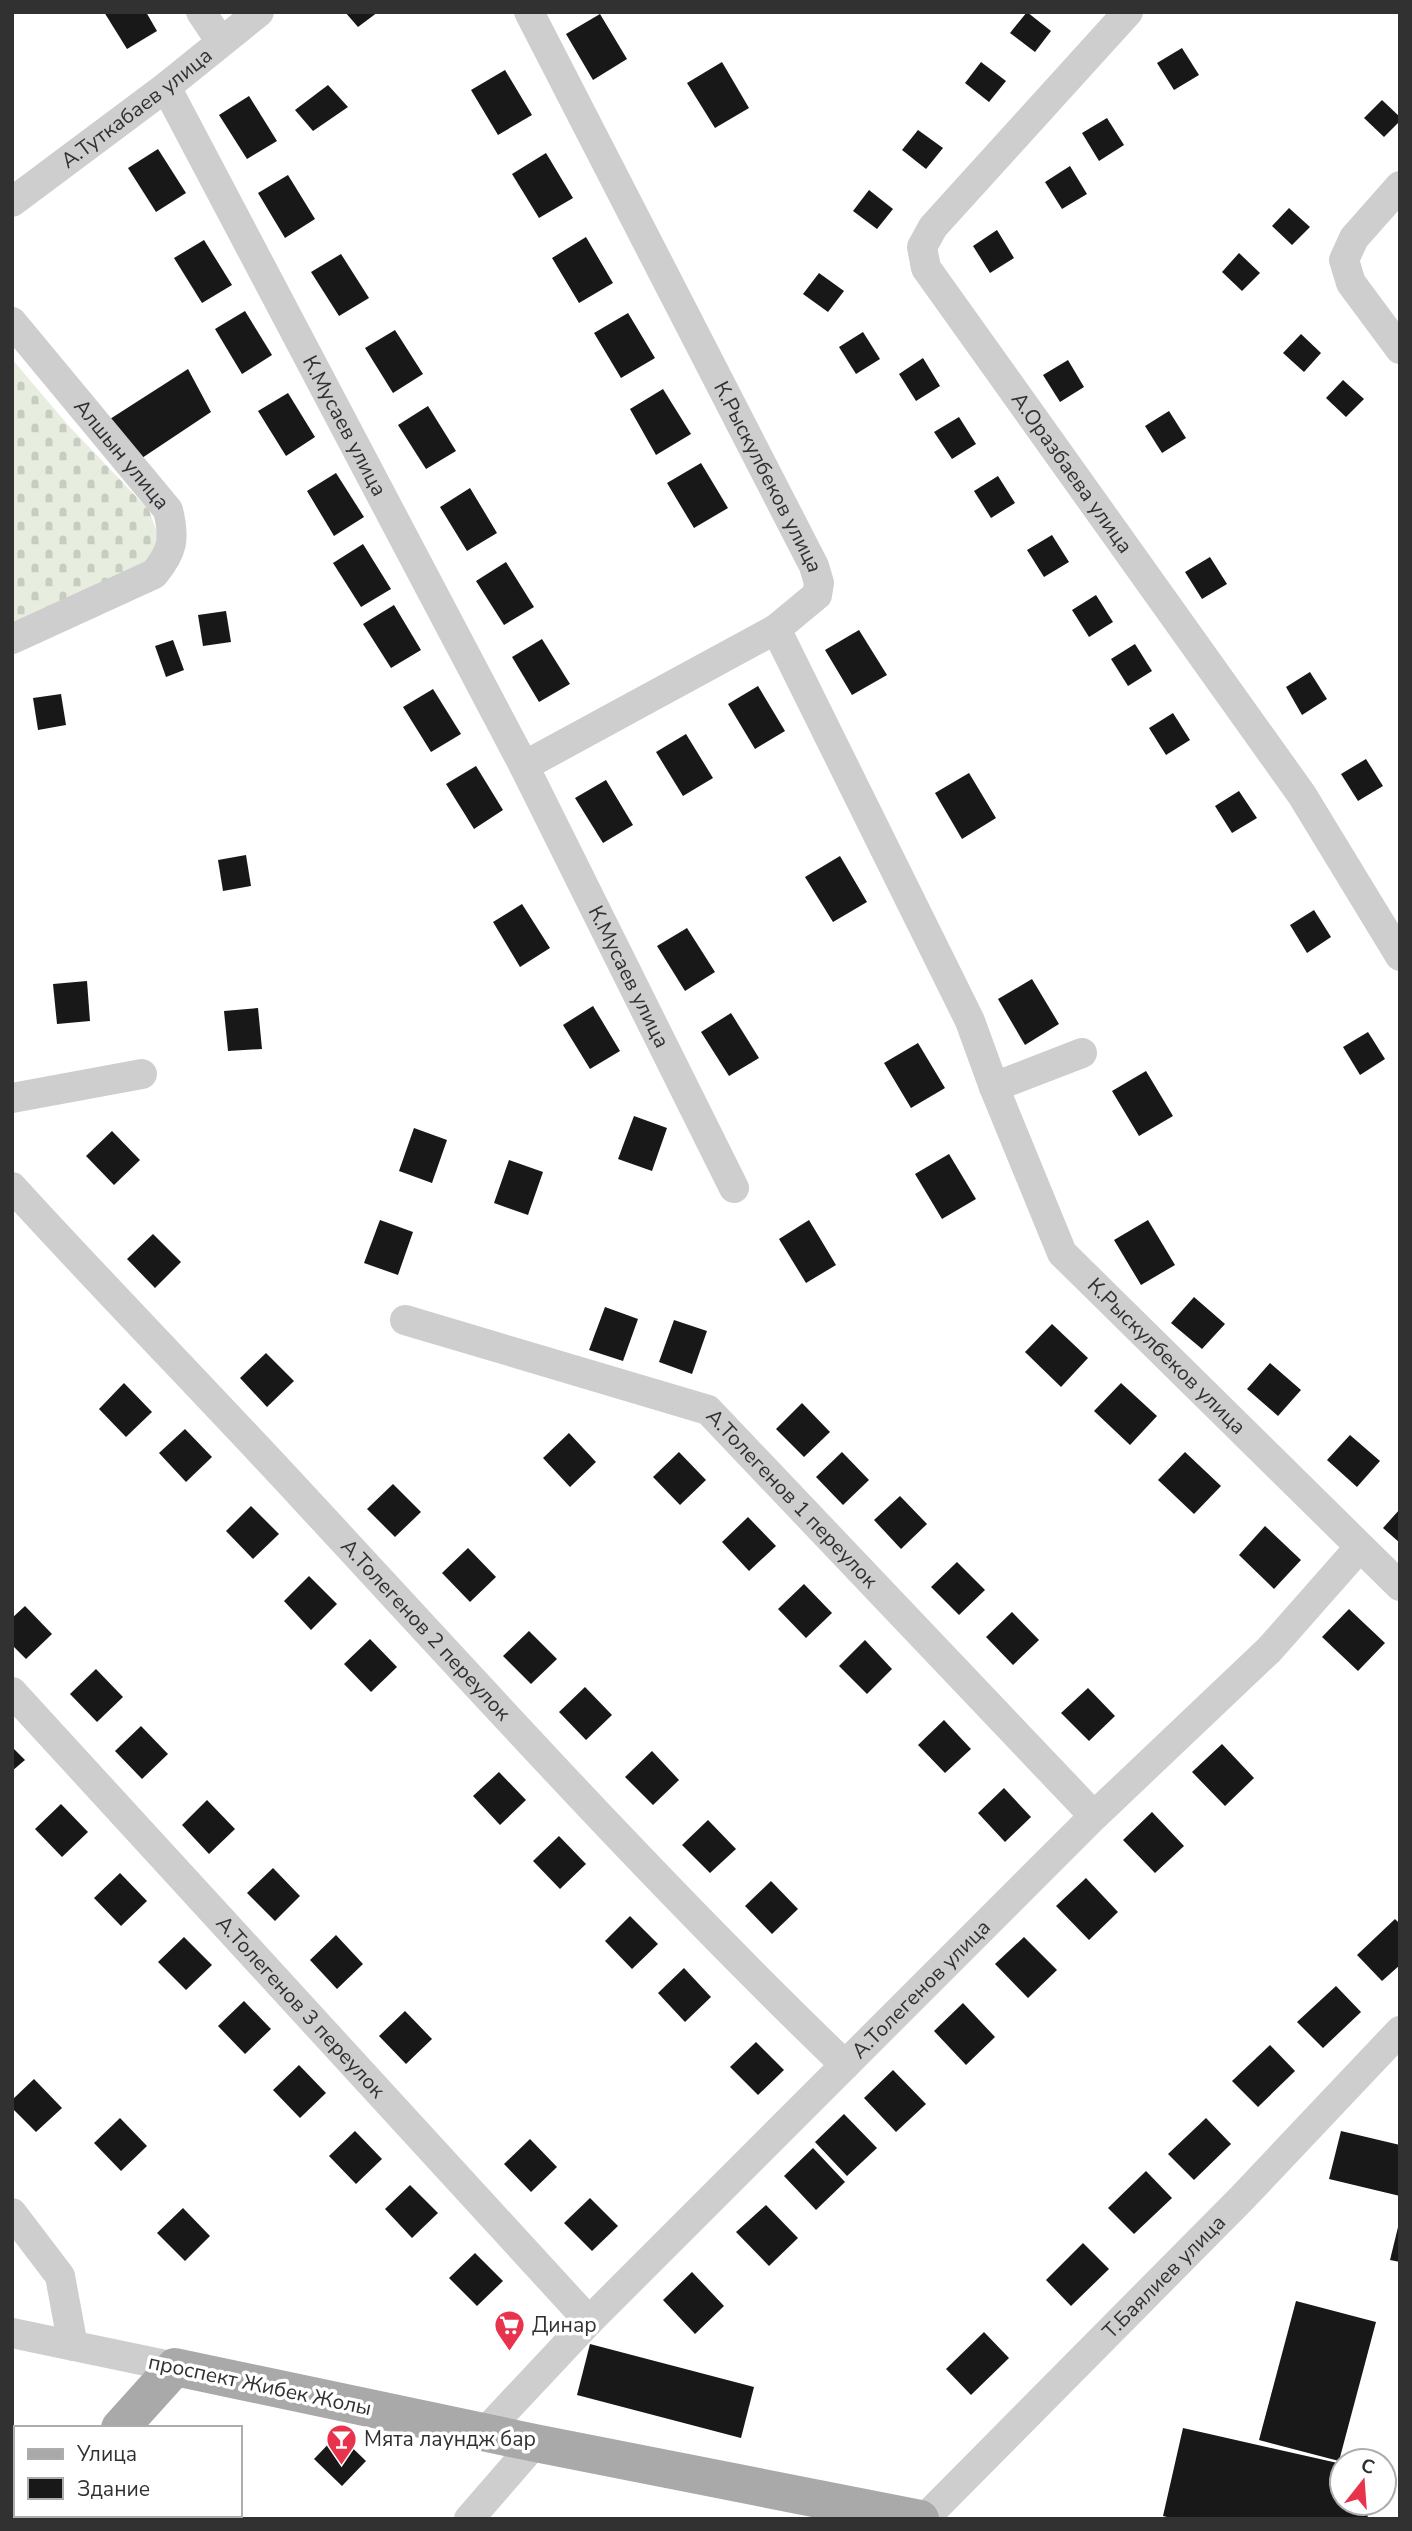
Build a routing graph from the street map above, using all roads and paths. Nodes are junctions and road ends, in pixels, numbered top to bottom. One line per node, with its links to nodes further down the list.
1 (201, 12): 5 (street)
2 (258, 12): 5 (street, А.Туткабаев улица)
3 (529, 12): 11 (street, К.Рыскулбеков улица)
4 (1128, 12): 14 (street, А.Оразбаева улица)
5 (221, 42): 6 (street, А.Туткабаев улица)
6 (166, 87): 8 (street, А.Туткабаев улица); 13 (street, К.Мусаев улица)
7 (1400, 186): 10 (street)
8 (12, 202)
9 (12, 322): 12 (street, Алшын улица)
10 (1400, 349)
11 (776, 629): 13 (street); 17 (street, К.Рыскулбеков улица)
12 (12, 639)
13 (524, 766): 20 (street, К.Мусаев улица)
14 (1400, 956)
15 (1082, 1053): 17 (street)
16 (142, 1074): 18 (street)
17 (994, 1087): 22 (street, К.Рыскулбеков улица)
18 (12, 1098)
19 (12, 1187): 27 (street, А.Толегенов 2 переулок)
20 (734, 1188)
21 (405, 1320): 25 (street, А.Толегенов 1 переулок)
22 (1359, 1548): 23 (street, К.Рыскулбеков улица); 25 (street, А.Толегенов улица)
23 (1400, 1586)
24 (12, 1692): 29 (street, А.Толегенов 3 переулок)
25 (1094, 1816): 27 (street, А.Толегенов улица)
26 (1400, 2031): 38 (street, Т.Баялиев улица)
27 (845, 2065): 29 (street, А.Толегенов улица)
28 (12, 2213): 31 (street)
29 (589, 2321): 34 (street, А.Толегенов улица)
30 (12, 2333): 31 (street, проспект Жибек Жолы)
31 (73, 2346): 32 (street, проспект Жибек Жолы)
32 (175, 2367): 33 (main road); 34 (main road, проспект Жибек Жолы)
33 (122, 2426)
34 (484, 2433): 35 (main road, проспект Жибек Жолы)
35 (534, 2443): 36 (main road, проспект Жибек Жолы); 37 (street)
36 (863, 2514): 38 (main road, проспект Жибек Жолы)
37 (469, 2519)
38 (923, 2519)

